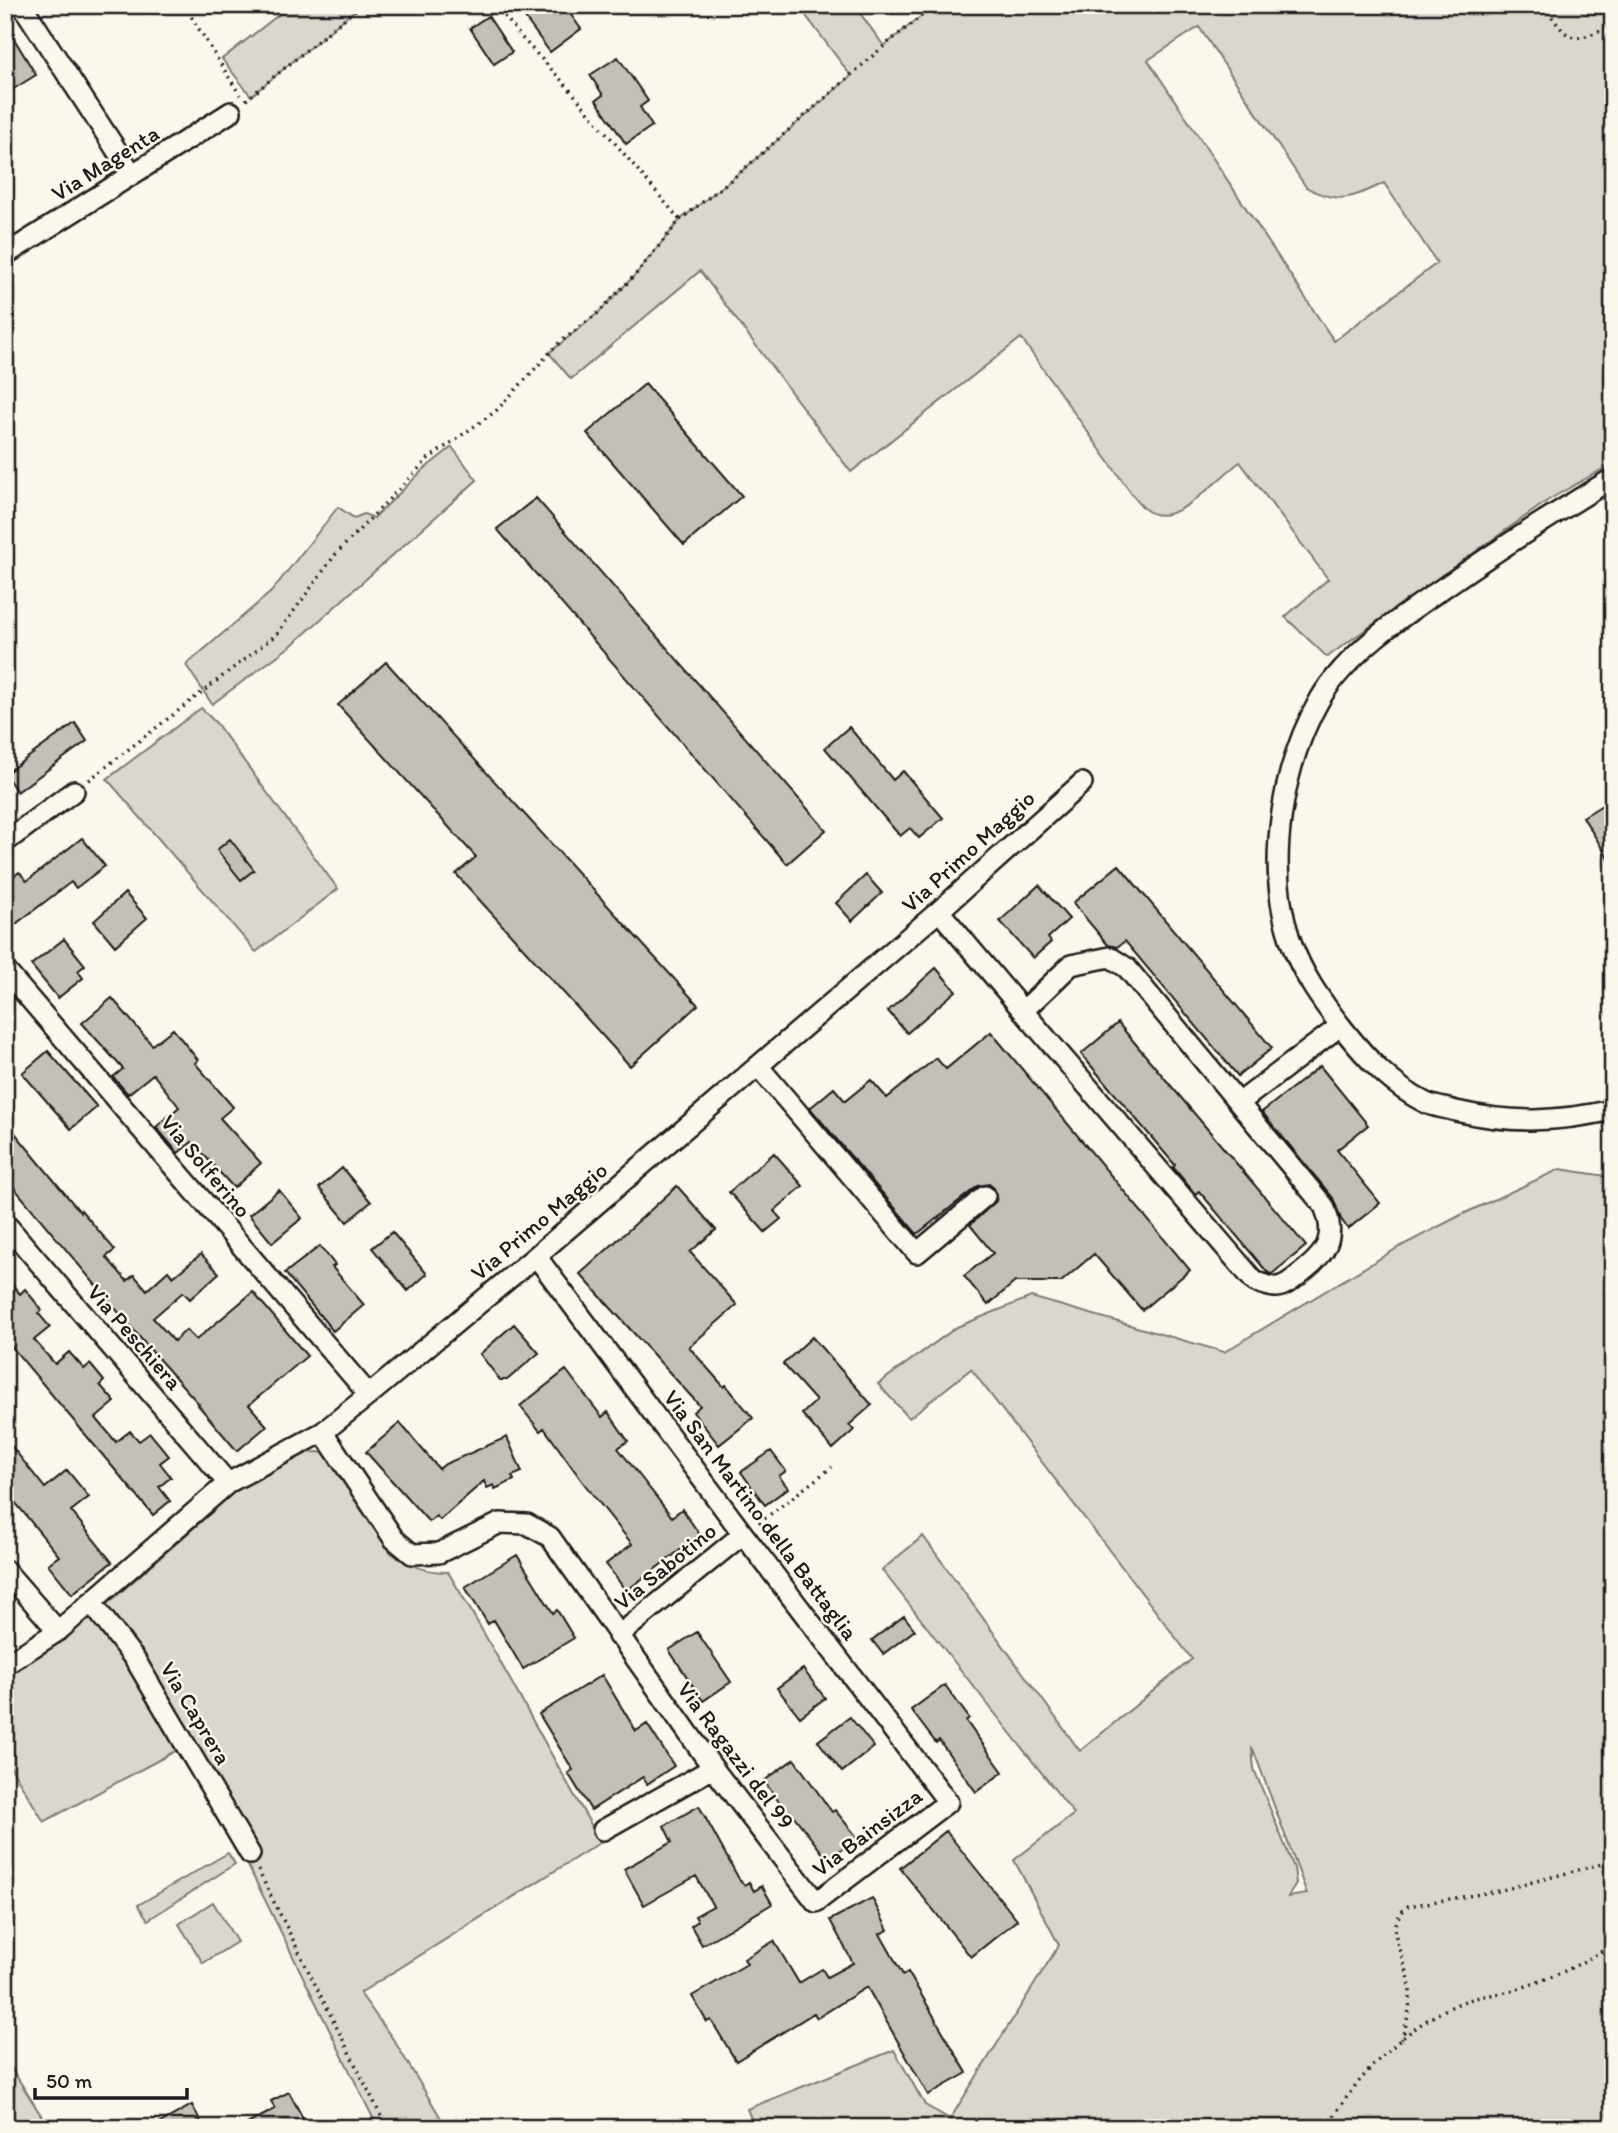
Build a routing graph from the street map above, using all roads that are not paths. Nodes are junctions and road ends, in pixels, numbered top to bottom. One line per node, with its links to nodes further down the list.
1 (22, 5): 3 (street)
2 (231, 112): 3 (street, Via Magenta)
3 (132, 174): 4 (street, Via Magenta)
4 (5, 255)
5 (1613, 478): 12 (street)
6 (1082, 783): 9 (street, Via Primo Maggio)
7 (74, 791): 8 (street)
8 (5, 842)
9 (939, 911): 11 (street); 13 (street, Via Primo Maggio)
10 (5, 970): 19 (street, Via Solferino)
11 (1023, 1011): 14 (street); 14 (street)
12 (1340, 1026): 14 (street); 15 (street)
13 (758, 1066): 16 (street); 18 (street, Via Primo Maggio)
14 (1239, 1103)
15 (1613, 1110)
16 (985, 1196)
17 (5, 1223): 21 (street, Via Peschiera)
18 (536, 1256): 19 (street, Via Primo Maggio); 22 (street, Via San Martino della Battaglia)
19 (369, 1395): 20 (street, Via Primo Maggio)
20 (323, 1432): 21 (street, Via Primo Maggio); 26 (street, Via Ragazzi del 99)
21 (228, 1483): 24 (street, Via Primo Maggio)
22 (743, 1534): 26 (street, Via Sabotino); 29 (street, Via San Martino della Battaglia)
23 (5, 1570): 25 (street)
24 (91, 1601): 25 (street, Via Primo Maggio); 31 (street, Via Caprera)
25 (58, 1631): 27 (street, Via Primo Maggio)
26 (618, 1636): 28 (street, Via Ragazzi del 99)
27 (5, 1665)
28 (713, 1768): 30 (street); 32 (street, Via Ragazzi del 99)
29 (948, 1802): 32 (street, Via Bainsizza)
30 (603, 1830)
31 (250, 1854)
32 (816, 1902)

